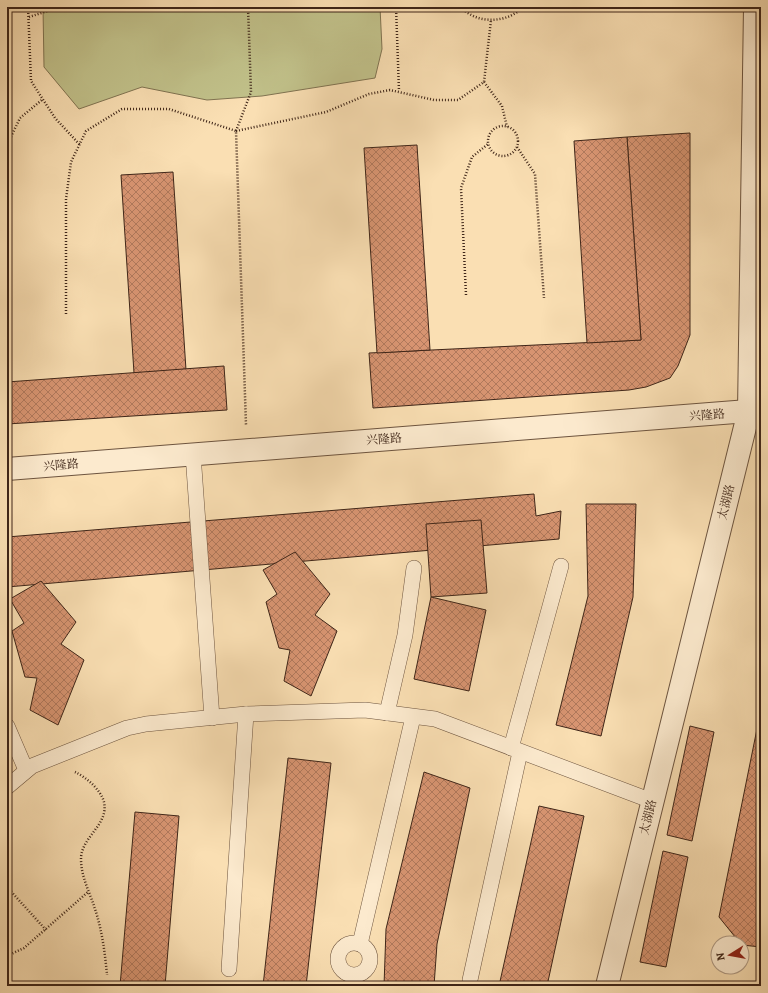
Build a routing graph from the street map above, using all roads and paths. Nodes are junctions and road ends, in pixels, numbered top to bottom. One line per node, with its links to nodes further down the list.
1 (28, 7): 8 (path)
2 (60, 7): 8 (path)
3 (248, 7): 14 (path)
4 (396, 7): 11 (path)
5 (462, 7): 9 (path)
6 (523, 7): 9 (path)
7 (755, 7): 22 (street, 太湖路)
8 (29, 17): 12 (path)
9 (491, 20): 10 (path)
10 (484, 82): 11 (path); 13 (path)
11 (399, 91): 14 (path)
12 (43, 100): 16 (path); 17 (path)
13 (508, 127): 15 (path); 18 (path)
14 (236, 131): 17 (path); 23 (path)
15 (488, 144): 18 (path); 19 (path)
16 (7, 145)
17 (80, 145): 21 (path)
18 (517, 147): 20 (path)
19 (466, 295)
20 (544, 298)
21 (66, 314)
22 (755, 411): 23 (street, 兴隆路); 37 (street, 太湖路)
23 (247, 450): 24 (street, 兴隆路)
24 (193, 454): 25 (street, 兴隆路); 31 (lane)
25 (7, 469)
26 (560, 566): 33 (lane)
27 (414, 568): 28 (lane)
28 (387, 713): 29 (lane); 30 (lane)
29 (246, 714): 31 (lane); 43 (lane)
30 (413, 717): 33 (lane); 41 (lane)
31 (212, 718): 34 (lane)
32 (7, 726): 35 (lane)
33 (515, 750): 37 (lane); 45 (lane)
34 (48, 759): 35 (lane); 39 (path)
35 (26, 770): 36 (lane)
36 (7, 787)
37 (652, 802): 46 (street, 太湖路)
38 (7, 888): 40 (path)
39 (88, 892): 40 (path); 44 (path)
40 (46, 930): 42 (path)
41 (360, 944)
42 (7, 956)
43 (229, 969)
44 (107, 975)
45 (470, 980)
46 (608, 986)

